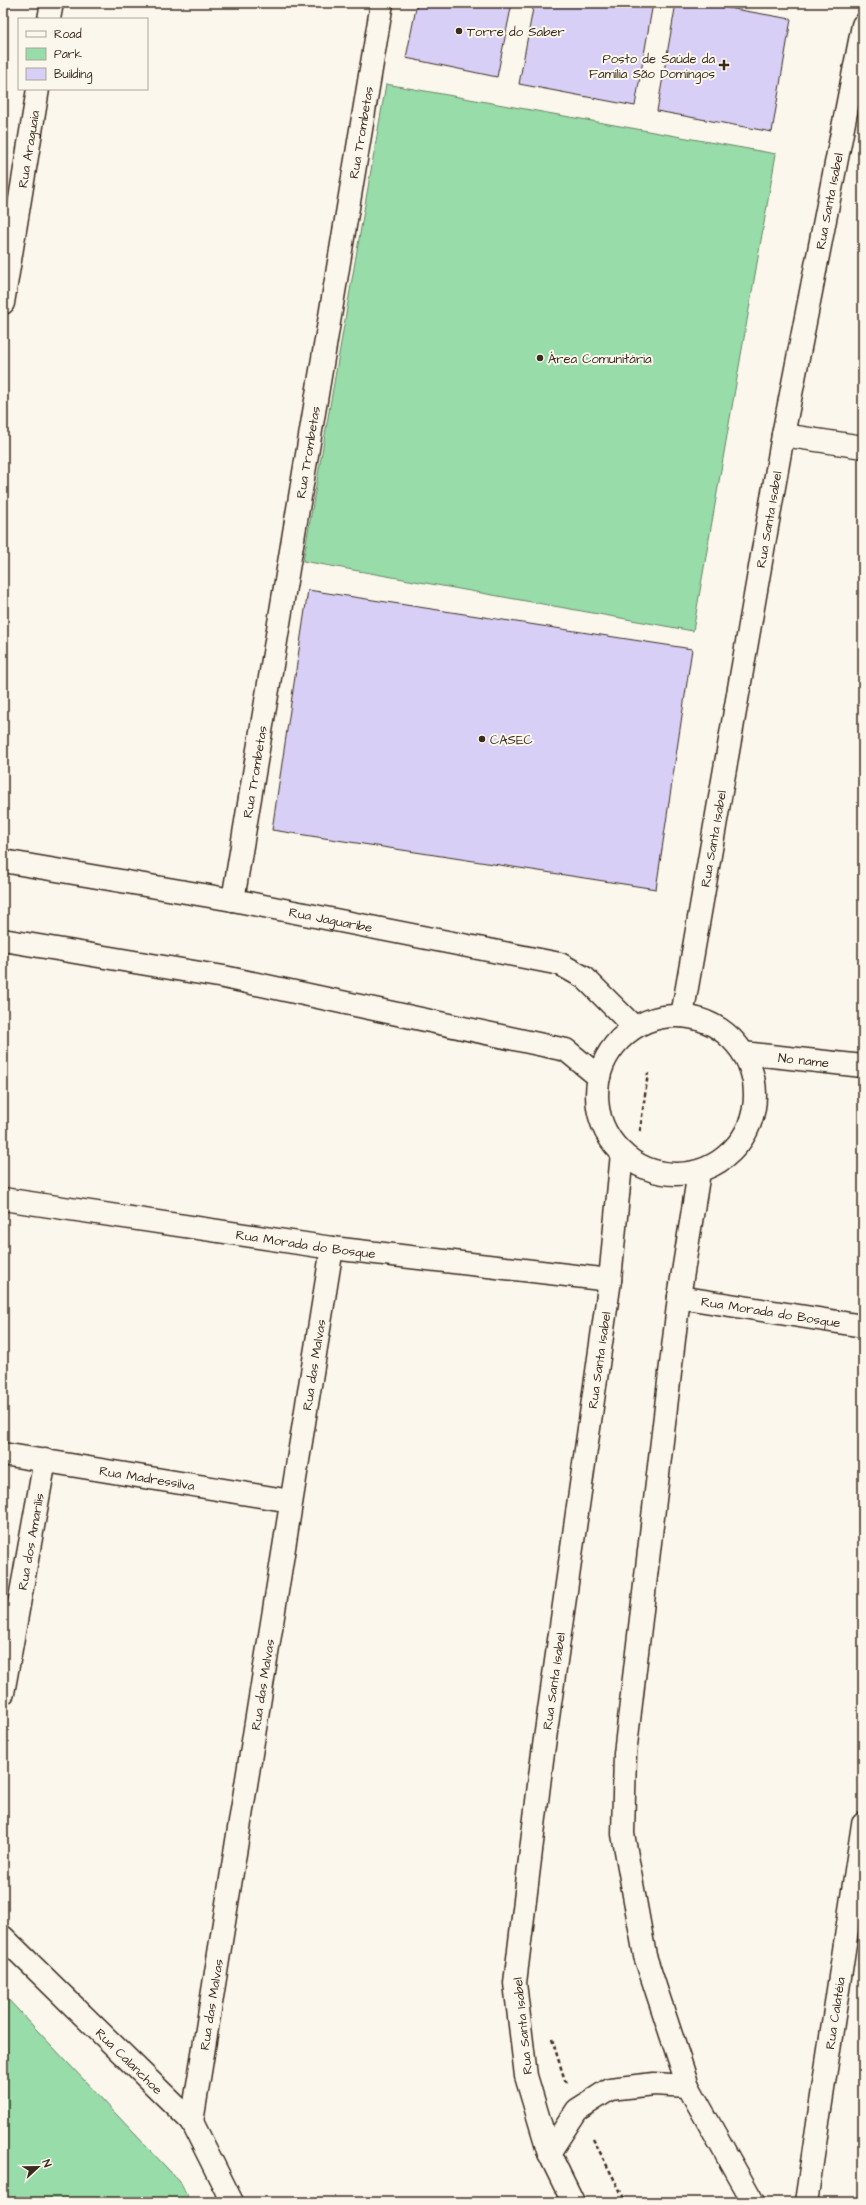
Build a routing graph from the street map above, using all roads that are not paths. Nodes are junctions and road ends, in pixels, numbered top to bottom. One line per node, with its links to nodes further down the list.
1 (52, 3): 3 (street)
2 (382, 3): 10 (street, Rua Trombetas)
3 (49, 18)
4 (863, 25): 7 (street, Rua Santa Isabel)
5 (38, 90): 6 (street, Rua Araguaia)
6 (3, 303)
7 (783, 435): 8 (street); 12 (street, Rua Santa Isabel)
8 (863, 448)
9 (3, 861): 10 (street, Rua Jaguaribe)
10 (233, 900): 13 (street, Rua Jaguaribe)
11 (3, 940): 16 (street)
12 (682, 1016): 13 (street); 14 (street)
13 (634, 1027): 16 (street)
14 (744, 1053): 15 (street, No name); 18 (street)
15 (863, 1066)
16 (599, 1077): 17 (street)
17 (622, 1153): 18 (street); 21 (street, Rua Santa Isabel)
18 (699, 1172): 22 (street)
19 (3, 1199): 20 (street, Rua Morada do Bosque)
20 (332, 1248): 21 (street, Rua Morada do Bosque); 26 (street, Rua das Malvas)
21 (610, 1280): 32 (street, Rua Santa Isabel)
22 (679, 1297): 23 (street, Rua Morada do Bosque); 30 (street)
23 (863, 1326)
24 (3, 1454): 25 (street, Rua Madressilva)
25 (45, 1460): 26 (street, Rua Madressilva); 27 (street, Rua dos Amarílis)
26 (291, 1501): 31 (street, Rua das Malvas)
27 (3, 1693)
28 (863, 1824): 36 (street, Rua Calatéia)
29 (3, 1937): 31 (street, Rua Calanchoe)
30 (688, 2086): 32 (street); 35 (street)
31 (192, 2122): 33 (street, Rua Calanchoe)
32 (549, 2152): 34 (street, Rua Santa Isabel)
33 (232, 2202)
34 (573, 2202)
35 (753, 2202)
36 (806, 2202)

